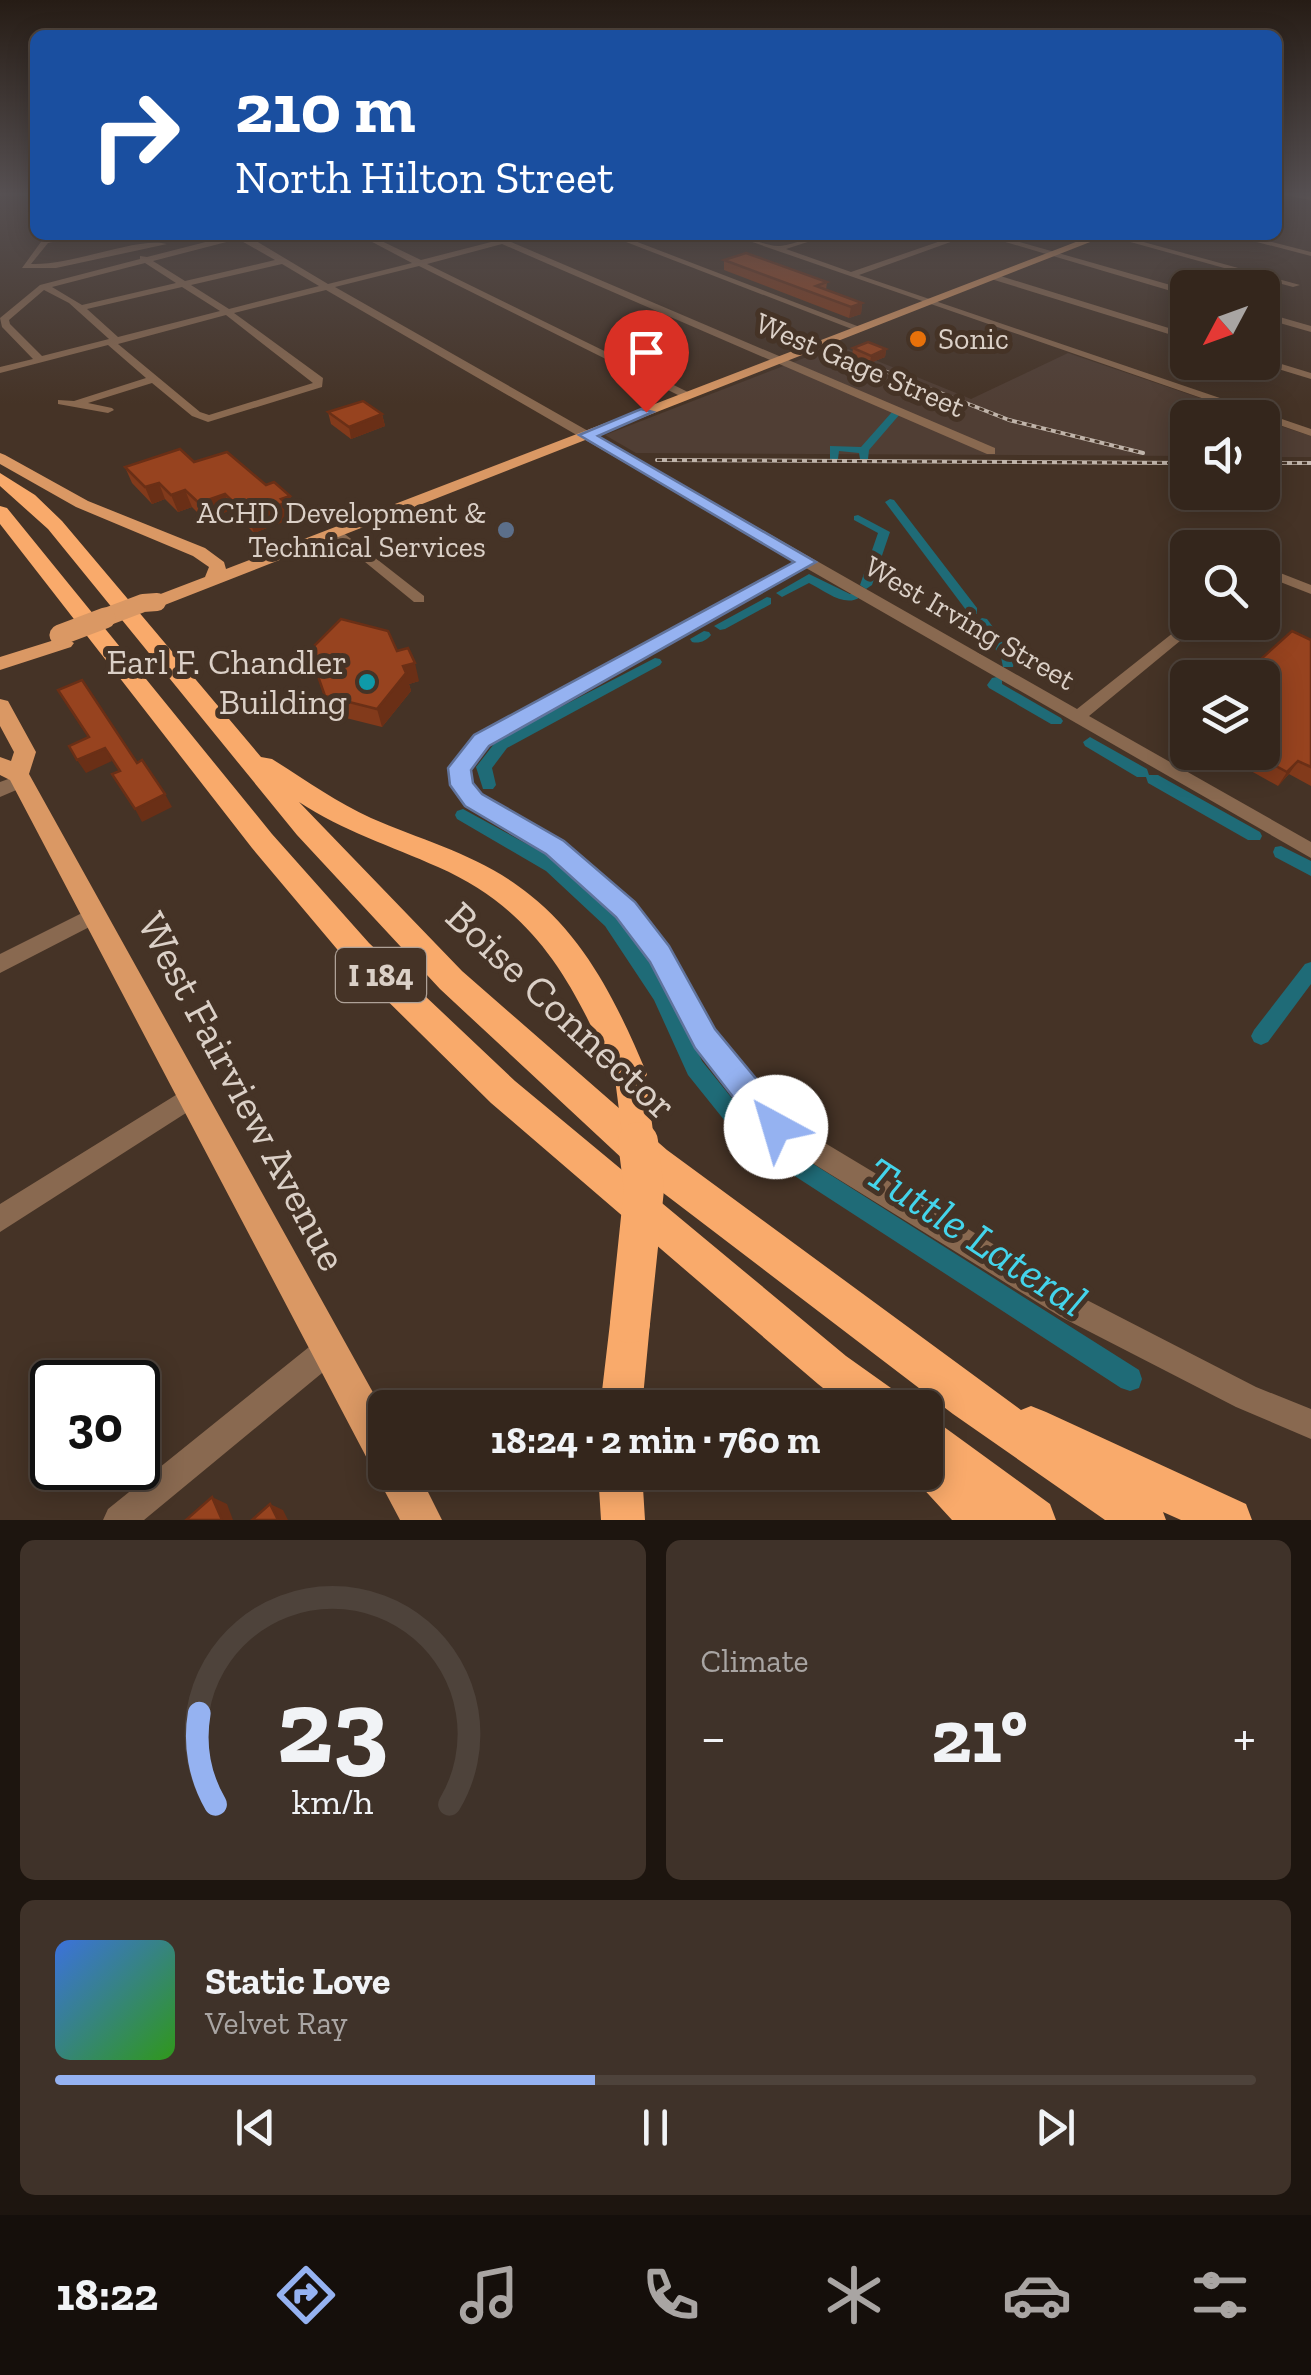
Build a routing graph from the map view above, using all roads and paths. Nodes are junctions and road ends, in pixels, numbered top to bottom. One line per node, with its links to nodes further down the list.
1 (27, 263): 2 (street)
2 (65, 263)
3 (126, 263): 21 (street)
4 (151, 263): 19 (street)
5 (280, 263): 19 (street)
6 (286, 263): 22 (street, West Irving Street)
7 (420, 263): 22 (street); 38 (street)
8 (552, 263): 33 (street, West Gage Street)
9 (685, 263): 16 (street)
10 (817, 263): 17 (street)
11 (883, 263): 17 (street)
12 (1031, 263): 18 (main road)
13 (1084, 263): 23 (street)
14 (1212, 263): 20 (street)
15 (721, 264): 16 (street)
16 (704, 270): 29 (street)
17 (850, 274): 24 (street)
18 (994, 278): 24 (main road); 30 (street)
19 (184, 284): 25 (street); 26 (street)
20 (1296, 285)
21 (43, 287): 25 (street); 32 (street)
22 (328, 287): 26 (street); 41 (street, West Irving Street)
23 (1170, 288)
24 (930, 302): 29 (main road); 40 (street)
25 (79, 308): 31 (street)
26 (225, 314): 31 (street); 37 (street)
27 (1280, 319): 28 (street)
28 (1311, 328)
29 (860, 329): 33 (main road)
30 (1170, 332)
31 (114, 342): 32 (street); 37 (street)
32 (41, 360): 35 (street)
33 (779, 361): 38 (main road); 42 (street, West Gage Street)
34 (1280, 366): 36 (street)
35 (0, 370)
36 (1311, 376)
37 (153, 379): 39 (street)
38 (688, 396): 41 (main road)
39 (108, 410)
40 (1311, 434)
41 (586, 435): 46 (main road); 48 (street, West Irving Street)
42 (990, 452)
43 (0, 458): 47 (main road)
44 (0, 478): 57 (highway, Boise Connector / I 184)
45 (0, 512): 65 (highway, I 184)
46 (329, 535): 47 (main road); 50 (main road); 52 (street)
47 (199, 552): 50 (main road)
48 (807, 562): 56 (street, West Irving Street); 71 (street)
49 (1280, 576): 51 (street)
50 (214, 580): 54 (main road)
51 (1311, 590)
52 (419, 599)
53 (1174, 640): 56 (street)
54 (1, 663)
55 (0, 706): 58 (main road, West Fairview Avenue)
56 (1078, 717): 59 (street, West Irving Street)
57 (241, 751): 66 (highway, bridge); 69 (highway, Boise Connector / I 184)
58 (10, 777): 60 (main road, West Fairview Avenue)
59 (1311, 851)
60 (94, 915): 61 (street); 62 (main road, West Fairview Avenue)
61 (0, 964)
62 (192, 1096): 63 (street); 64 (main road, West Fairview Avenue)
63 (0, 1218)
64 (329, 1349): 70 (main road, West Fairview Avenue); 76 (street)
65 (832, 1370): 67 (highway); 68 (highway, I 184)
66 (623, 1390)
67 (852, 1390)
68 (858, 1390)
69 (968, 1398): 81 (highway, Boise Connector / I 184); 82 (highway)
70 (368, 1421)
71 (1311, 1424)
72 (943, 1452): 80 (highway)
73 (943, 1480): 79 (highway)
74 (406, 1490): 77 (main road)
75 (621, 1490): 78 (highway)
76 (119, 1520)
77 (422, 1520)
78 (622, 1520)
79 (984, 1520)
80 (1034, 1520)
81 (1144, 1520)
82 (1230, 1520)

